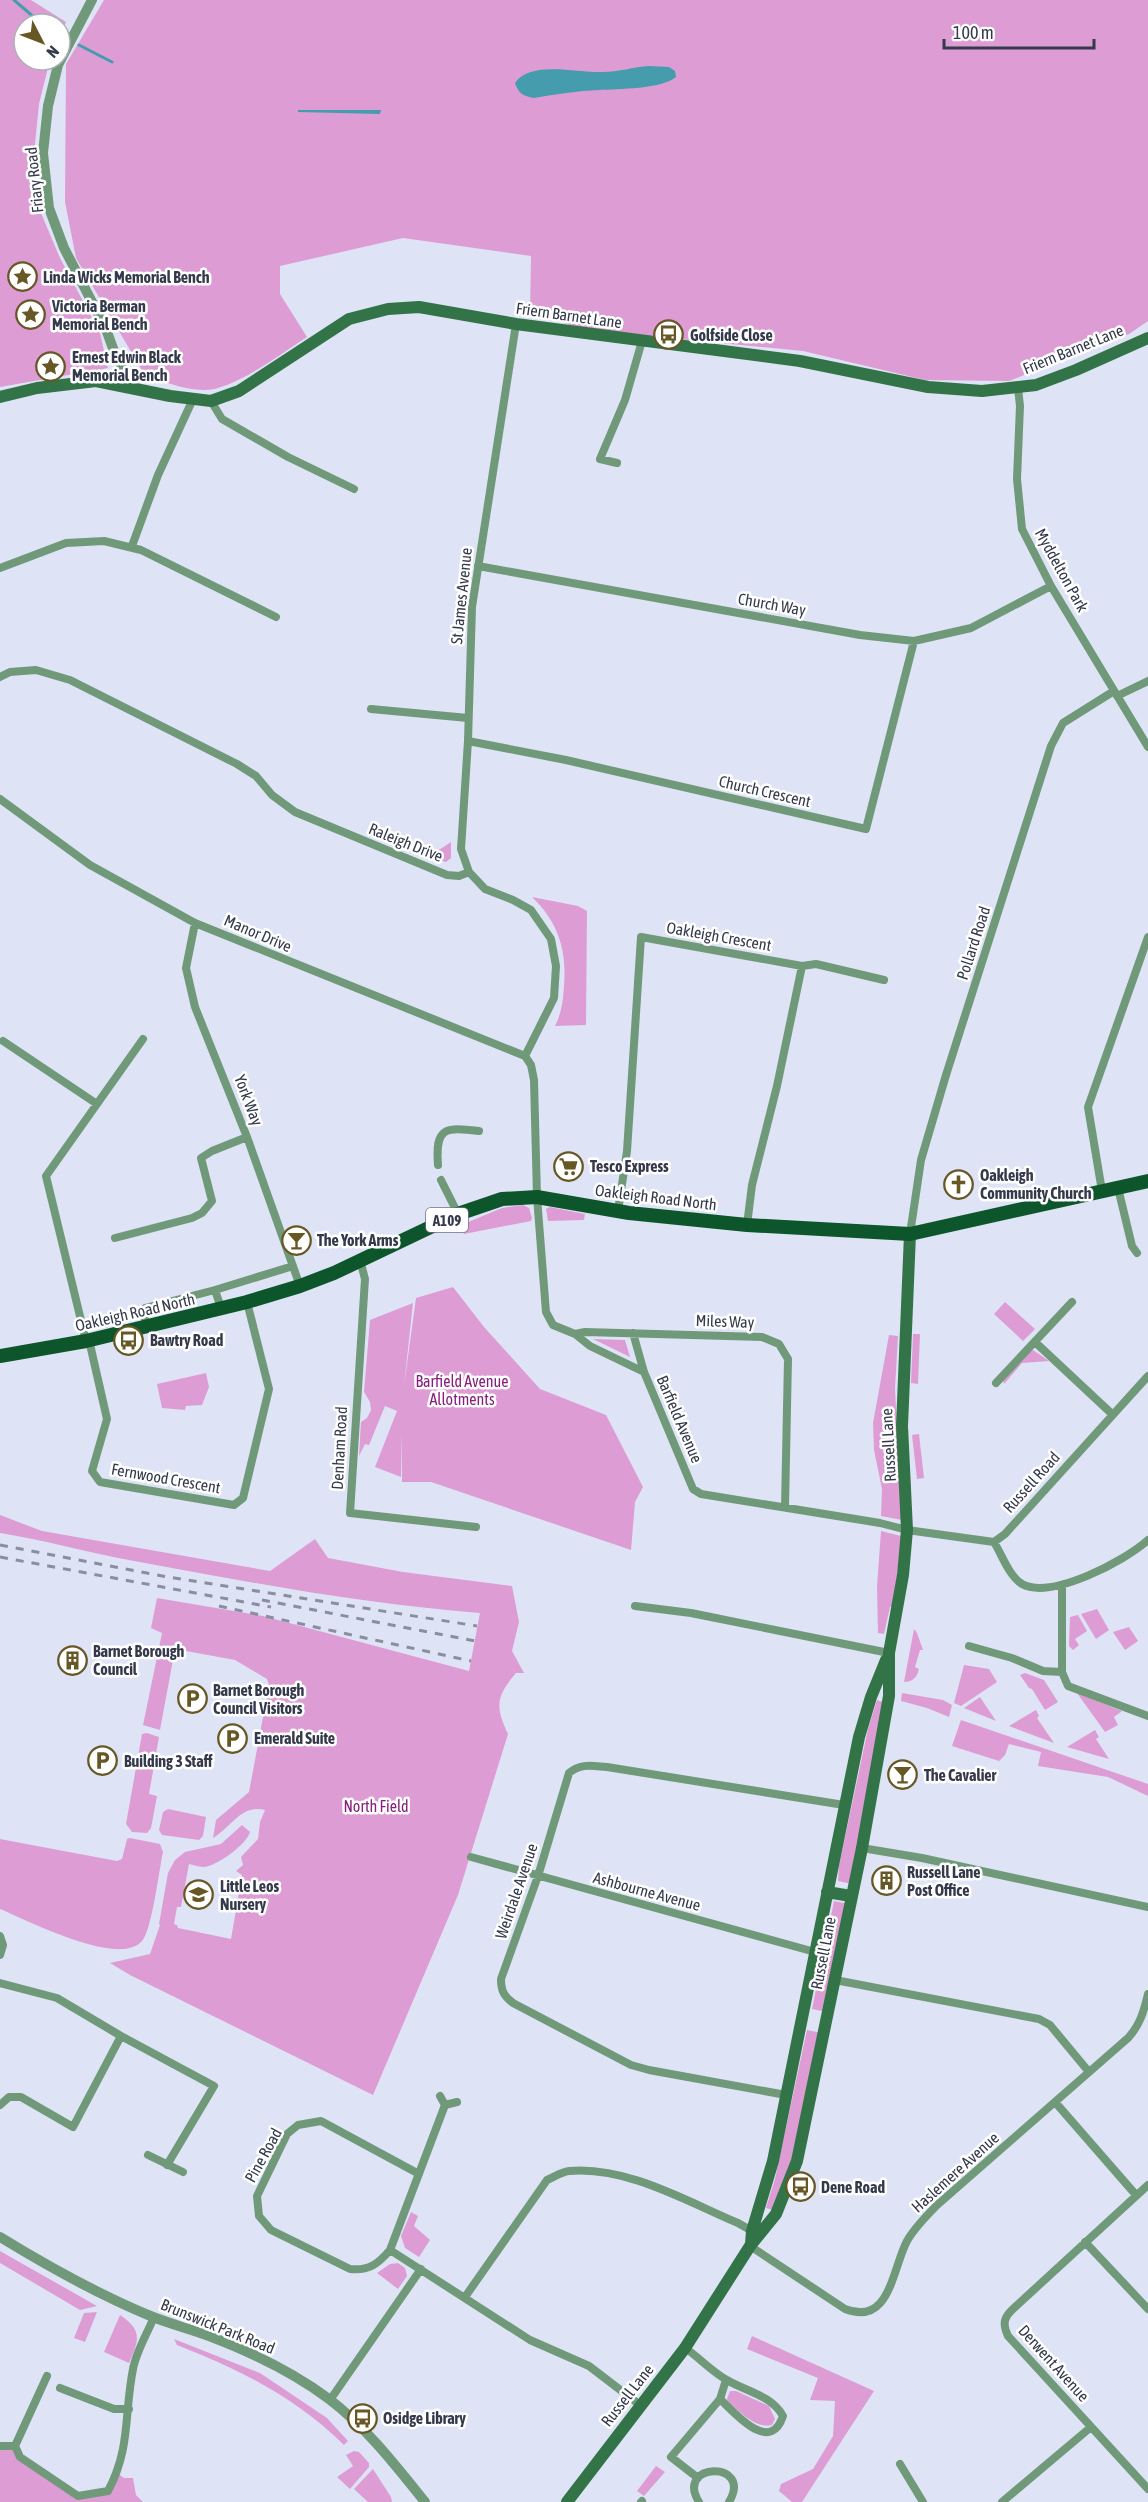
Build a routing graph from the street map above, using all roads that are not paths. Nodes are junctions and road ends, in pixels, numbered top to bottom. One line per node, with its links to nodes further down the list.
1 (92, 0): 5 (street, Friary Road)
2 (516, 324): 4 (main road, Friern Barnet Lane); 9 (main road, Friern Barnet Lane); 13 (street, St James Avenue)
3 (1148, 338): 6 (main road, Friern Barnet Lane)
4 (642, 341): 6 (main road, Friern Barnet Lane); 10 (street)
5 (122, 386): 7 (main road, Friern Barnet Lane); 8 (main road, Friern Barnet Lane)
6 (1018, 388): 15 (street, Myddelton Park)
7 (0, 397)
8 (193, 399): 9 (main road, Friern Barnet Lane); 12 (street)
9 (211, 401): 11 (street)
10 (617, 463)
11 (354, 489)
12 (132, 546): 14 (street); 16 (street)
13 (478, 566): 17 (street, Church Way); 22 (street, St James Avenue)
14 (0, 568)
15 (1051, 586): 17 (street, Church Way); 20 (street, Myddelton Park)
16 (276, 617)
17 (914, 641): 23 (street, Church Crescent)
18 (0, 677): 26 (street, Raleigh Drive)
19 (1148, 681): 20 (street, Pollard Road)
20 (1116, 694): 24 (street, Myddelton Park); 46 (street, Pollard Road)
21 (371, 709): 22 (street)
22 (468, 718): 23 (street, St James Avenue)
23 (468, 741): 26 (street, St James Avenue)
24 (1148, 747)
25 (0, 799): 27 (street, Manor Drive)
26 (469, 872): 33 (street)
27 (195, 923): 33 (street, Manor Drive); 36 (street, York Way)
28 (1148, 937): 41 (street)
29 (802, 966): 30 (street); 43 (street, Oakleigh Crescent); 45 (street)
30 (885, 980)
31 (143, 1039): 34 (street)
32 (3, 1041): 34 (street)
33 (525, 1056): 42 (street)
34 (97, 1104): 59 (street)
35 (479, 1131): 37 (street)
36 (248, 1137): 47 (street); 50 (street, York Way)
37 (438, 1165)
38 (441, 1180): 44 (street)
39 (1148, 1181): 40 (main road, Oakleigh Road North / A109)
40 (1118, 1188): 41 (main road, Oakleigh Road North / A109); 48 (street)
41 (1102, 1191): 46 (main road, Oakleigh Road North / A109)
42 (537, 1197): 43 (main road, Oakleigh Road North / A109); 44 (main road, Oakleigh Road North / A109); 58 (street, Barfield Avenue)
43 (618, 1210): 45 (main road, Oakleigh Road North / A109)
44 (458, 1214): 49 (main road, Oakleigh Road North / A109)
45 (747, 1225): 46 (main road, Oakleigh Road North / A109)
46 (910, 1234): 68 (main road, Russell Lane)
47 (115, 1238)
48 (1137, 1253)
49 (360, 1260): 51 (main road, Oakleigh Road North / A109); 67 (street, Denham Road)
50 (293, 1266): 51 (street, York Way); 52 (street)
51 (300, 1286): 53 (main road, Oakleigh Road North / A109)
52 (215, 1290): 55 (street); 56 (street)
53 (247, 1302): 55 (main road, Oakleigh Road North / A109); 59 (street, Fernwood Crescent)
54 (1072, 1302): 60 (street)
55 (221, 1308): 56 (main road, Oakleigh Road North / A109)
56 (147, 1326): 59 (main road, Oakleigh Road North / A109)
57 (633, 1333): 58 (street, Miles Way); 62 (street); 66 (street, Miles Way)
58 (575, 1334): 62 (street, Barfield Avenue)
59 (87, 1341): 61 (main road, Oakleigh Road North / A109)
60 (1035, 1342): 64 (street); 65 (street)
61 (0, 1356)
62 (644, 1372): 66 (street, Barfield Avenue)
63 (1148, 1376): 65 (street, Russell Road)
64 (996, 1383)
65 (1112, 1414): 70 (street, Russell Road)
66 (785, 1507): 68 (street, Barfield Avenue)
67 (476, 1527)
68 (907, 1530): 70 (street); 74 (main road, Russell Lane)
69 (1148, 1540): 71 (street)
70 (994, 1542): 71 (street)
71 (1062, 1585): 75 (street)
72 (635, 1606): 74 (street)
73 (969, 1646): 75 (street)
74 (890, 1653): 77 (main road, Russell Lane); 78 (main road, Russell Lane)
75 (1062, 1672): 76 (street)
76 (1148, 1716)
77 (843, 1805): 80 (street, Weirdale Avenue); 81 (main road, Russell Lane)
78 (862, 1848): 82 (main road, Russell Lane); 83 (street)
79 (471, 1857): 80 (street, Ashbourne Avenue)
80 (538, 1876): 85 (street, Ashbourne Avenue); 94 (street, Weirdale Avenue)
81 (827, 1892): 82 (main road); 85 (main road, Russell Lane)
82 (851, 1896): 87 (main road, Russell Lane)
83 (1148, 1907)
84 (0, 1936): 86 (street)
85 (815, 1952): 90 (main road, Russell Lane)
86 (0, 1954)
87 (835, 1980): 91 (main road, Russell Lane); 93 (street)
88 (0, 1983): 92 (street)
89 (1148, 1994): 93 (street, Haslemere Avenue)
90 (803, 2018): 91 (main road); 94 (main road, Russell Lane)
91 (825, 2024): 109 (main road, Russell Lane)
92 (121, 2036): 98 (street); 101 (street)
93 (1089, 2072): 97 (street, Haslemere Avenue)
94 (786, 2095): 106 (main road, Russell Lane)
95 (440, 2096): 99 (street)
96 (457, 2102): 99 (street)
97 (1055, 2102): 105 (street); 109 (street, Haslemere Avenue)
98 (0, 2105)
99 (445, 2105): 103 (street)
100 (148, 2155): 101 (street)
101 (167, 2165): 102 (street)
102 (183, 2172)
103 (419, 2174): 110 (street); 110 (street, Pine Road)
104 (1148, 2185): 105 (street, Derwent Avenue)
105 (1136, 2195): 108 (street, Derwent Avenue)
106 (752, 2231): 109 (main road, Russell Lane); 112 (street)
107 (0, 2237): 114 (street, Brunswick Park Road)
108 (1085, 2242): 113 (street); 123 (street, Derwent Avenue)
109 (750, 2246): 115 (main road, Russell Lane)
110 (390, 2250): 111 (street)
111 (421, 2269): 112 (street); 120 (street)
112 (465, 2297): 121 (street)
113 (1148, 2309)
114 (154, 2317): 120 (street, Brunswick Park Road); 122 (street)
115 (685, 2348): 117 (street); 121 (main road, Russell Lane)
116 (48, 2376): 125 (street)
117 (726, 2380): 119 (street); 119 (street)
118 (60, 2388): 122 (street)
119 (720, 2399): 127 (street)
120 (330, 2400): 129 (street, Brunswick Park Road)
121 (640, 2405): 130 (main road, Russell Lane)
122 (129, 2409): 125 (street)
123 (1091, 2427): 128 (street, Derwent Avenue); 134 (street)
124 (0, 2446): 125 (street)
125 (15, 2446)
126 (900, 2464): 133 (street)
127 (698, 2478): 131 (street); 132 (street)
128 (1148, 2489)
129 (425, 2502)
130 (567, 2502)
131 (699, 2502)
132 (729, 2502)
133 (923, 2502)
134 (1002, 2502)

